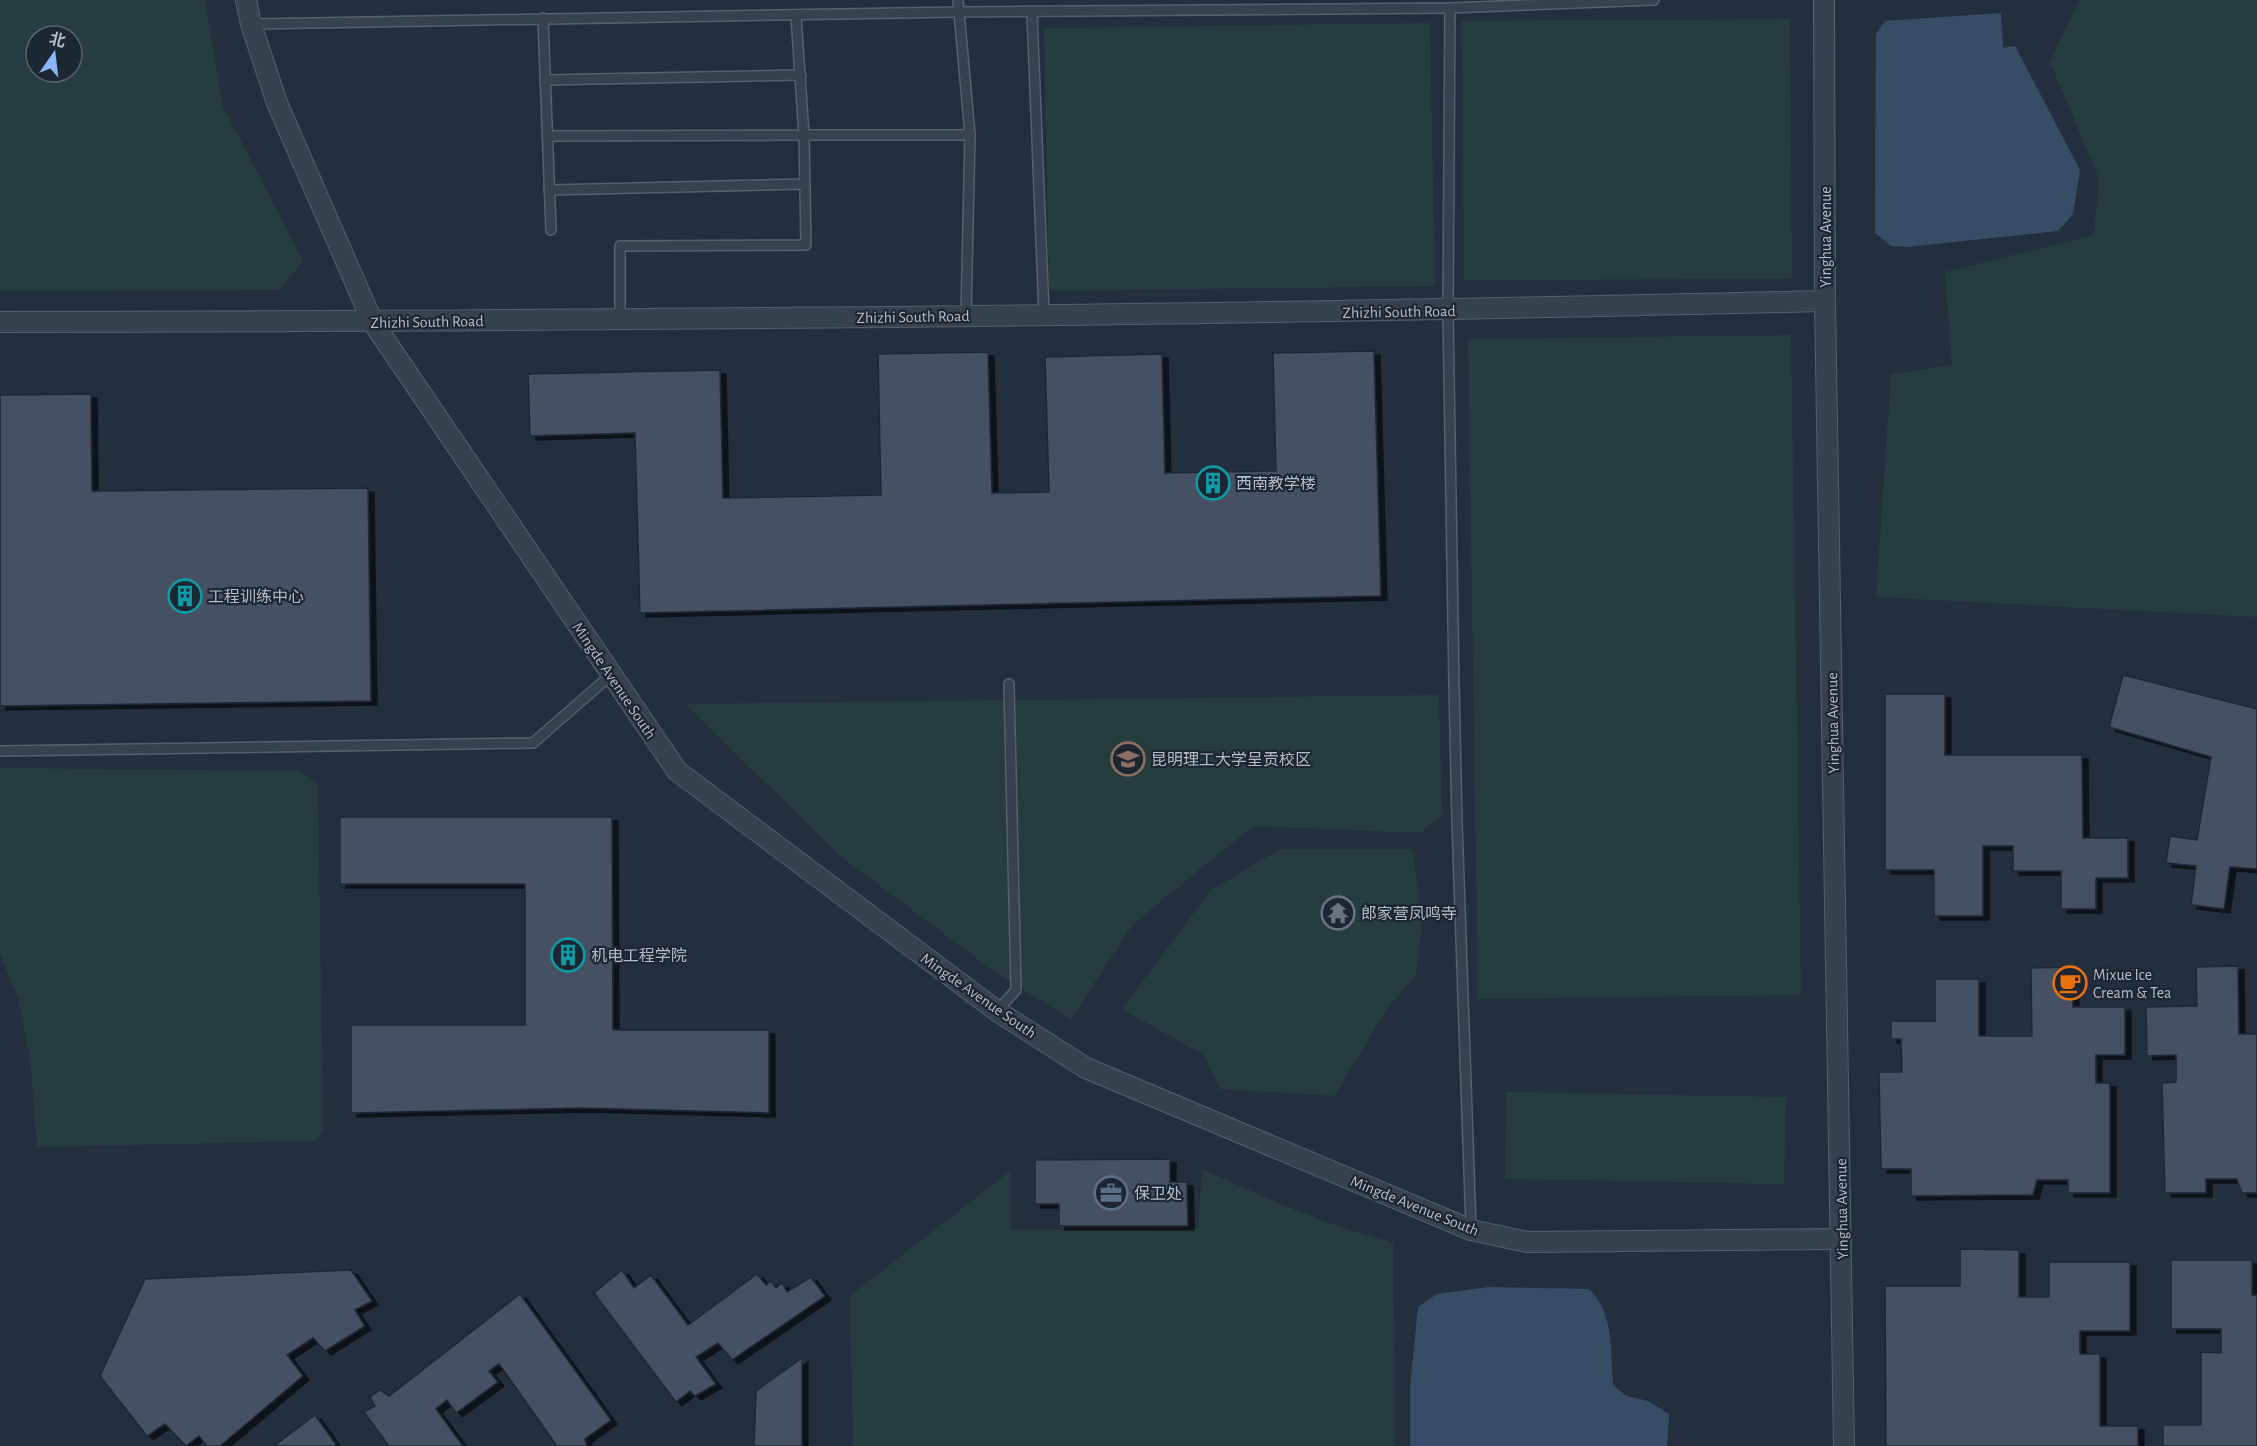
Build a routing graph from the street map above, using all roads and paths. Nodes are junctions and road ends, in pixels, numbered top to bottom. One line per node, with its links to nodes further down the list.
1 (246, 0): 10 (street, Mingde Avenue South)
2 (958, 0): 6 (lane)
3 (1654, 0): 5 (lane)
4 (1824, 0): 19 (street, Yinghua Avenue)
5 (1450, 8): 7 (lane); 20 (lane)
6 (959, 12): 7 (lane); 8 (lane); 15 (lane)
7 (1032, 13): 22 (lane)
8 (796, 16): 9 (lane); 11 (lane)
9 (543, 18): 10 (lane); 12 (lane)
10 (251, 24): 24 (street, Mingde Avenue South)
11 (801, 75): 12 (lane); 14 (lane)
12 (545, 80): 13 (lane)
13 (547, 135): 14 (lane); 17 (lane)
14 (804, 135): 15 (lane); 16 (lane)
15 (970, 135): 21 (lane)
16 (805, 184): 17 (lane); 23 (lane)
17 (549, 190): 18 (lane)
18 (551, 230)
19 (1825, 301): 20 (street, Zhizhi South Road); 31 (street, Yinghua Avenue)
20 (1448, 310): 22 (street, Zhizhi South Road); 30 (lane)
21 (966, 315): 22 (street, Zhizhi South Road); 23 (street, Zhizhi South Road)
22 (1044, 315)
23 (620, 319): 24 (street, Zhizhi South Road)
24 (372, 321): 25 (street, Zhizhi South Road); 26 (street, Mingde Avenue South)
25 (0, 322)
26 (612, 674): 28 (lane); 29 (street, Mingde Avenue South)
27 (1009, 684): 29 (lane)
28 (0, 751)
29 (997, 1011): 30 (street, Mingde Avenue South)
30 (1471, 1230): 31 (street, Mingde Avenue South)
31 (1841, 1239): 32 (street, Yinghua Avenue)
32 (1844, 1446)

